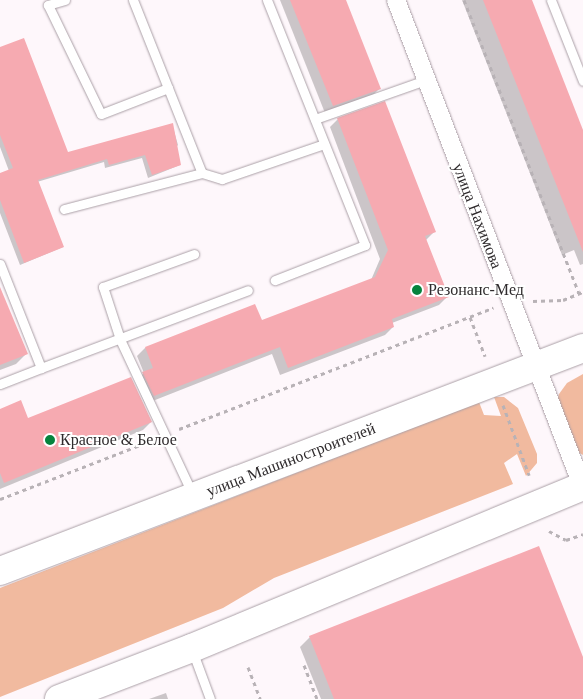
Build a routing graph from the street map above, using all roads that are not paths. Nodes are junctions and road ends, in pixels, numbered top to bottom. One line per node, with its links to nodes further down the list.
1 (65, 0): 8 (lane)
2 (133, 0): 8 (lane)
3 (268, 0): 9 (lane)
4 (396, 0): 6 (street, улица Нахимова)
5 (551, 0): 7 (lane)
6 (426, 80): 9 (lane); 19 (street, улица Нахимова)
7 (583, 81)
8 (168, 88): 11 (lane)
9 (315, 119): 10 (lane)
10 (324, 144): 11 (lane); 15 (lane)
11 (202, 173): 12 (lane)
12 (64, 209)
13 (194, 254): 17 (lane)
14 (0, 264): 20 (lane)
15 (274, 280)
16 (248, 290): 17 (lane)
17 (120, 338): 20 (lane); 23 (lane)
18 (583, 348): 19 (main road, улица Машиностроителей)
19 (535, 366): 22 (street, улица Нахимова); 23 (main road, улица Машиностроителей)
20 (41, 368): 21 (lane)
21 (0, 384)
22 (583, 486): 25 (main road)
23 (194, 497): 24 (main road, улица Машиностроителей)
24 (0, 571)
25 (192, 648): 26 (main road); 27 (lane)
26 (59, 699)
27 (210, 699)

